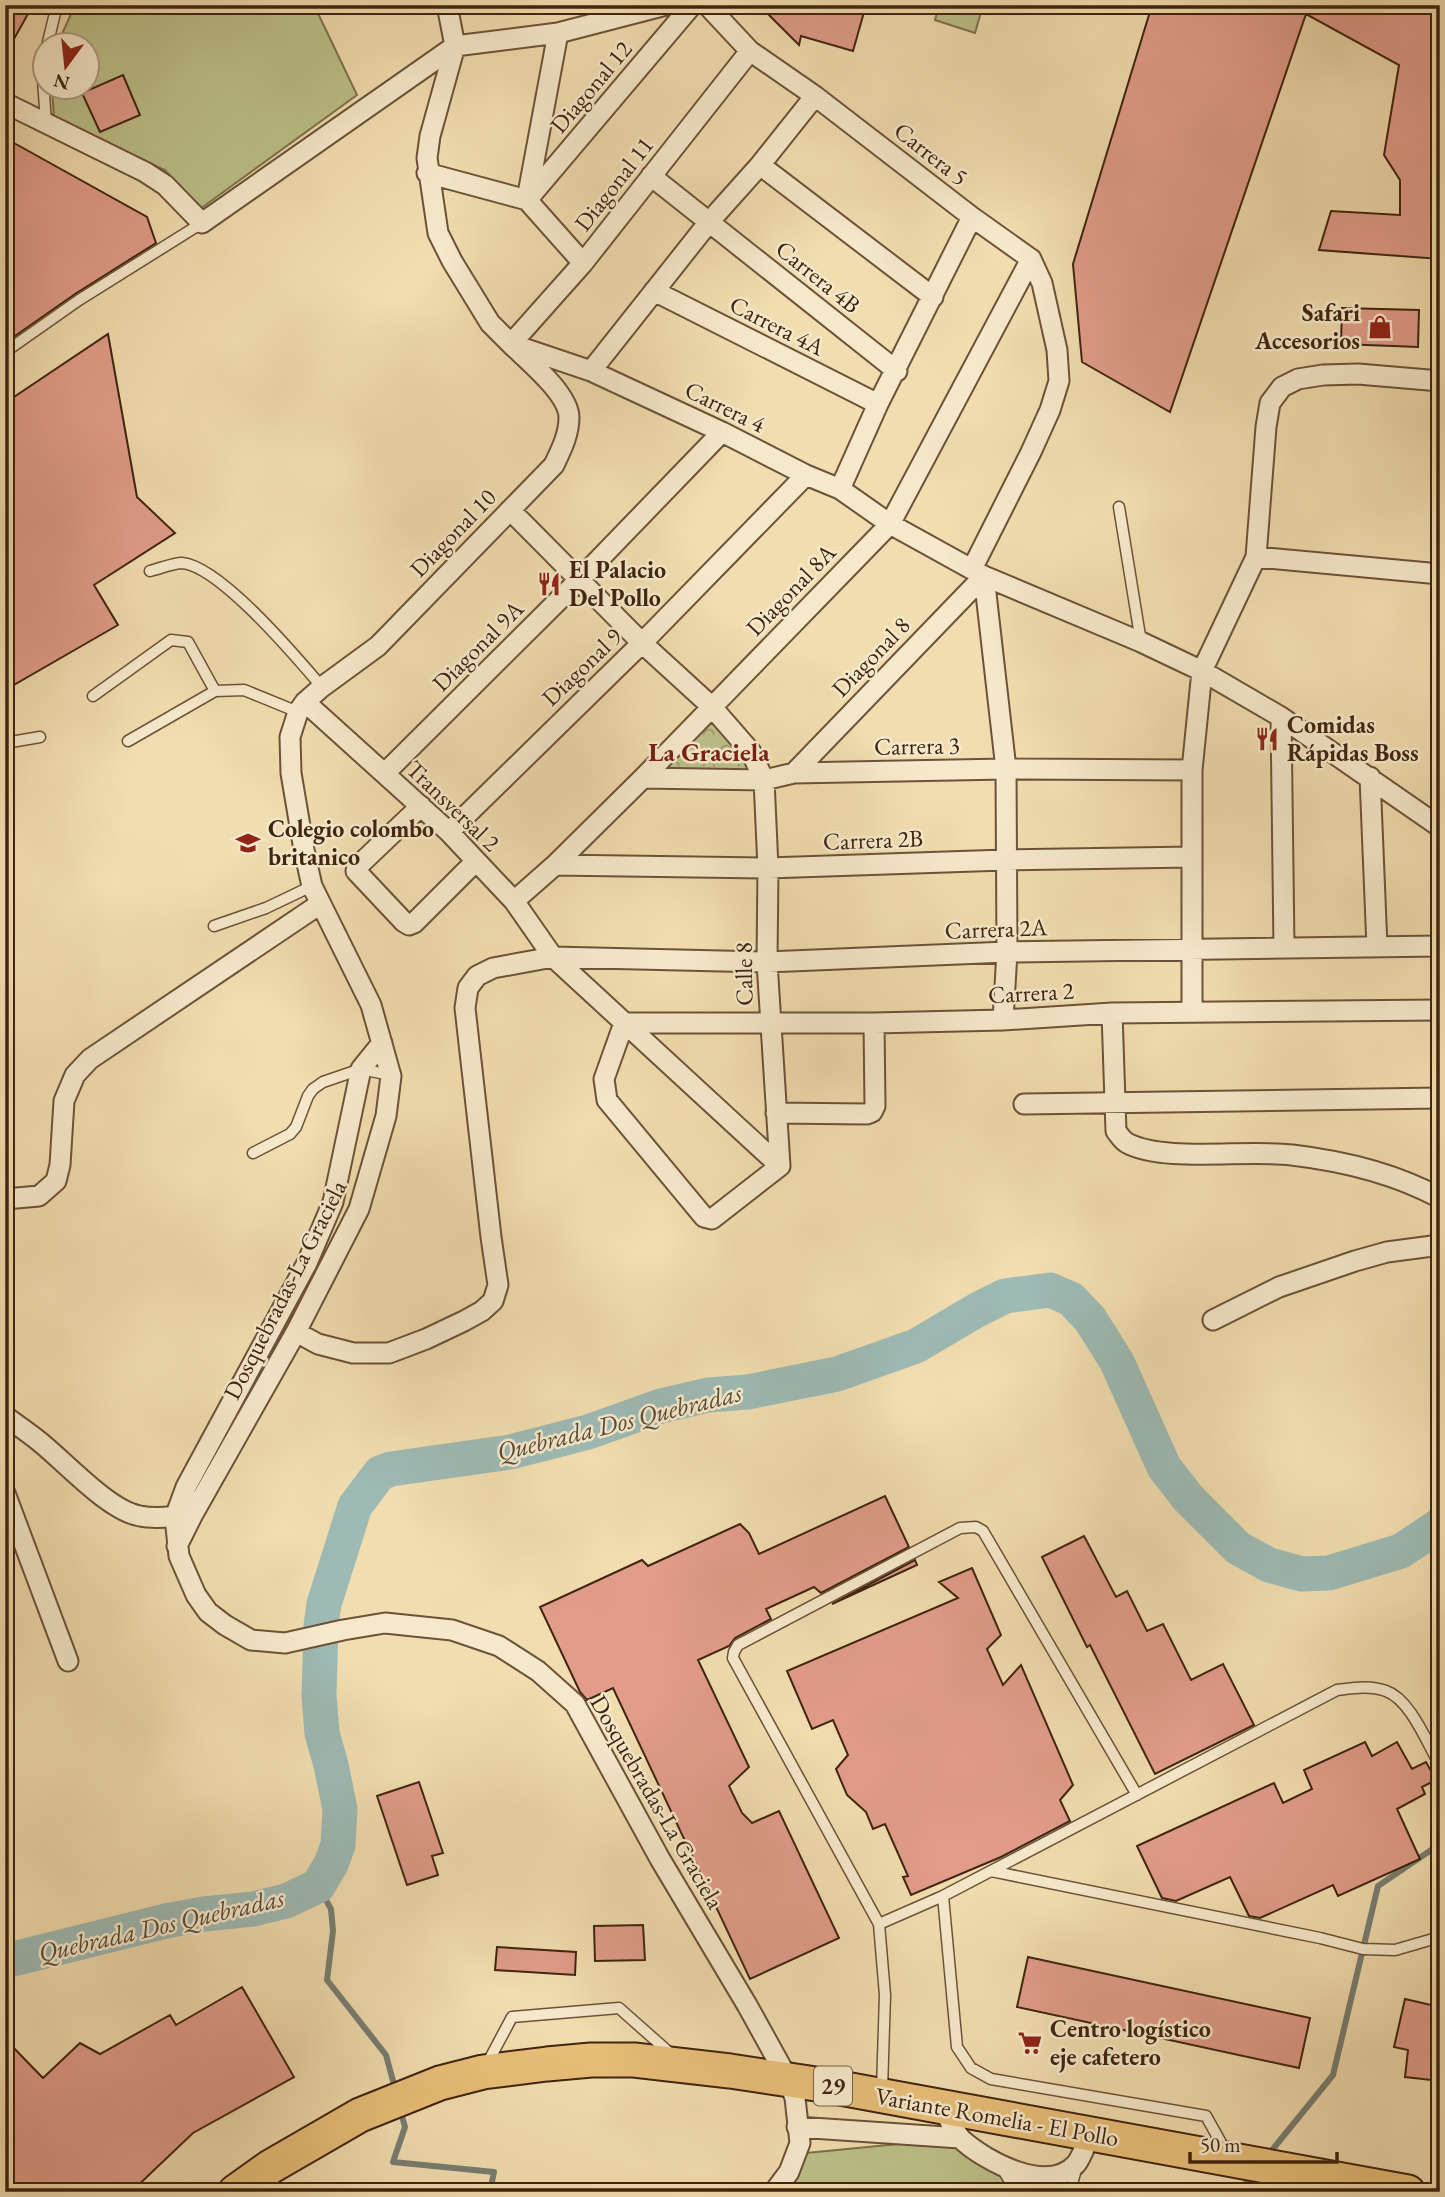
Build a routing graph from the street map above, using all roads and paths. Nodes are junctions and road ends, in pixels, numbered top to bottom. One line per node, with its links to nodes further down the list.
1 (58, 5): 6 (lane)
2 (447, 5): 8 (street)
3 (666, 5): 7 (street)
4 (692, 5): 17 (street, Diagonal 12)
5 (707, 5): 9 (street, Carrera 5)
6 (51, 32)
7 (558, 33): 8 (street); 17 (street)
8 (455, 46): 15 (street, Carrera 4); 20 (street)
9 (750, 51): 10 (street, Carrera 5); 16 (street, Diagonal 11)
10 (815, 96): 14 (street); 18 (street, Carrera 5)
11 (45, 102): 13 (lane)
12 (5, 103): 13 (street)
13 (46, 123): 20 (street)
14 (761, 165): 19 (street); 24 (street)
15 (428, 173): 17 (street); 25 (street, Carrera 4)
16 (651, 176): 19 (street, Carrera 4B); 22 (street, Diagonal 11)
17 (527, 200): 22 (street)
18 (972, 217): 21 (street, Carrera 5); 24 (street)
19 (709, 222): 23 (street); 28 (street, Carrera 4B)
20 (202, 223): 26 (lane)
21 (1031, 259): 36 (street, Diagonal 8A); 39 (street, Diagonal 8)
22 (583, 262): 25 (street, Diagonal 11)
23 (654, 291): 27 (street); 30 (street, Carrera 4A)
24 (933, 297): 28 (street)
25 (511, 344): 27 (street, Carrera 4); 35 (street, Diagonal 10)
26 (5, 352)
27 (590, 371): 31 (street, Carrera 4)
28 (897, 371): 30 (street)
29 (1440, 381): 37 (street)
30 (878, 404): 33 (street)
31 (722, 432): 32 (street, Carrera 4); 41 (street, Diagonal 9A)
32 (806, 475): 33 (street, Carrera 4); 43 (street, Diagonal 9)
33 (840, 489): 36 (street, Carrera 4)
34 (1119, 507): 42 (lane)
35 (510, 510): 41 (street); 45 (street, Diagonal 10)
36 (890, 524): 39 (street, Carrera 4); 48 (street, Diagonal 8A)
37 (1256, 557): 40 (street); 44 (street)
38 (150, 571): 45 (lane)
39 (978, 573): 42 (street, Carrera 4); 54 (street); 56 (street, Diagonal 8)
40 (1440, 574)
41 (579, 580): 43 (street); 57 (street, Diagonal 9A)
42 (1141, 642): 44 (street, Carrera 4)
43 (642, 643): 48 (street); 63 (street, Diagonal 9)
44 (1202, 671): 50 (street, Carrera 4); 55 (street)
45 (323, 687): 49 (street, Diagonal 10)
46 (215, 691): 47 (lane); 49 (lane); 52 (lane)
47 (93, 696)
48 (711, 706): 59 (street, Diagonal 8A); 60 (street)
49 (301, 707): 57 (street, Transversal 2); 69 (street, Dosquebradas-La Graciela)
50 (1281, 717): 58 (street, Carrera 4); 73 (street)
51 (40, 737): 53 (lane)
52 (128, 741)
53 (5, 743)
54 (1006, 769): 55 (street, Carrera 3); 56 (street, Carrera 3); 65 (street)
55 (1192, 770): 64 (street)
56 (794, 772): 60 (street, Carrera 3)
57 (385, 773): 61 (street, Transversal 2)
58 (1370, 777): 62 (street, Carrera 4); 74 (street)
59 (643, 778): 60 (street, Carrera 3); 67 (street, Diagonal 8A)
60 (764, 780): 68 (street, Calle 8)
61 (421, 806): 63 (street, Transversal 2); 66 (street)
62 (1440, 827)
63 (449, 832): 66 (street, Transversal 2)
64 (1192, 857): 65 (street, Carrera 2B); 75 (street)
65 (1005, 860): 68 (street, Carrera 2B); 76 (street)
66 (476, 861): 70 (street, Transversal 2)
67 (555, 865): 68 (street, Carrera 2B); 70 (street, Diagonal 8A)
68 (768, 868): 78 (street, Calle 8)
69 (316, 895): 71 (lane); 86 (street, Dosquebradas-La Graciela); 96 (street)
70 (514, 901): 77 (street, Transversal 2)
71 (214, 926)
72 (1440, 946): 74 (street, Carrera 2A)
73 (1284, 947): 74 (street, Carrera 2A); 75 (street, Carrera 2A)
74 (1377, 947)
75 (1191, 951): 76 (street, Carrera 2A); 80 (street)
76 (1007, 952): 78 (street, Carrera 2A); 82 (street)
77 (554, 957): 78 (street, Carrera 2A); 84 (street, Transversal 2); 99 (street, Carrera 2A)
78 (767, 962): 85 (street, Calle 8)
79 (1440, 1010): 80 (street, Carrera 2)
80 (1192, 1011): 81 (street, Carrera 2)
81 (1112, 1013): 82 (street, Carrera 2); 90 (street)
82 (1003, 1020): 83 (street, Carrera 2)
83 (874, 1023): 85 (street, Carrera 2); 92 (street)
84 (624, 1024): 85 (street, Carrera 2); 94 (street, Transversal 2); 94 (street)
85 (770, 1024): 92 (street, Calle 8)
86 (382, 1042): 87 (street, Dosquebradas-La Graciela); 88 (street, Dosquebradas-La Graciela)
87 (361, 1069): 88 (lane); 93 (lane); 102 (street, Dosquebradas-La Graciela)
88 (391, 1076): 99 (street, Dosquebradas-La Graciela)
89 (1440, 1098): 90 (street)
90 (1116, 1103): 91 (street); 95 (street)
91 (1024, 1104)
92 (776, 1113): 94 (street, Calle 8)
93 (253, 1153)
94 (780, 1166)
95 (1440, 1198)
96 (5, 1199)
97 (1440, 1245): 98 (street)
98 (1213, 1320)
99 (296, 1332): 102 (street, Dosquebradas-La Graciela)
100 (5, 1416): 102 (street)
101 (5, 1493): 103 (street)
102 (184, 1515): 112 (street, Dosquebradas-La Graciela)
103 (68, 1661)
104 (1440, 1765): 105 (lane)
105 (1137, 1795): 106 (lane); 108 (lane)
106 (991, 1870): 107 (lane); 109 (lane)
107 (943, 1896): 108 (lane); 119 (lane)
108 (879, 1924): 113 (lane)
109 (1440, 1937)
110 (685, 2066): 111 (highway, Variante Romelia - El Pollo / 29); 111 (lane); 112 (highway, Variante Romelia - El Pollo / 29)
111 (483, 2072): 120 (highway, Variante Romelia - El Pollo / 29)
112 (788, 2079): 113 (highway, Variante Romelia - El Pollo / 29); 115 (street, Dosquebradas-La Graciela)
113 (882, 2096): 114 (highway, Variante Romelia - El Pollo / 29)
114 (943, 2107): 116 (street); 117 (highway, Variante Romelia - El Pollo / 29)
115 (797, 2127): 116 (street); 121 (street, Dosquebradas-La Graciela)
116 (960, 2138): 118 (street)
117 (1084, 2149): 118 (street); 119 (highway, Variante Romelia - El Pollo / 29); 123 (lane)
118 (999, 2164): 122 (lane)
119 (1253, 2164): 124 (highway, Variante Romelia - El Pollo / 29)
120 (235, 2192)
121 (774, 2192)
122 (1024, 2192)
123 (1070, 2192)
124 (1408, 2192)

